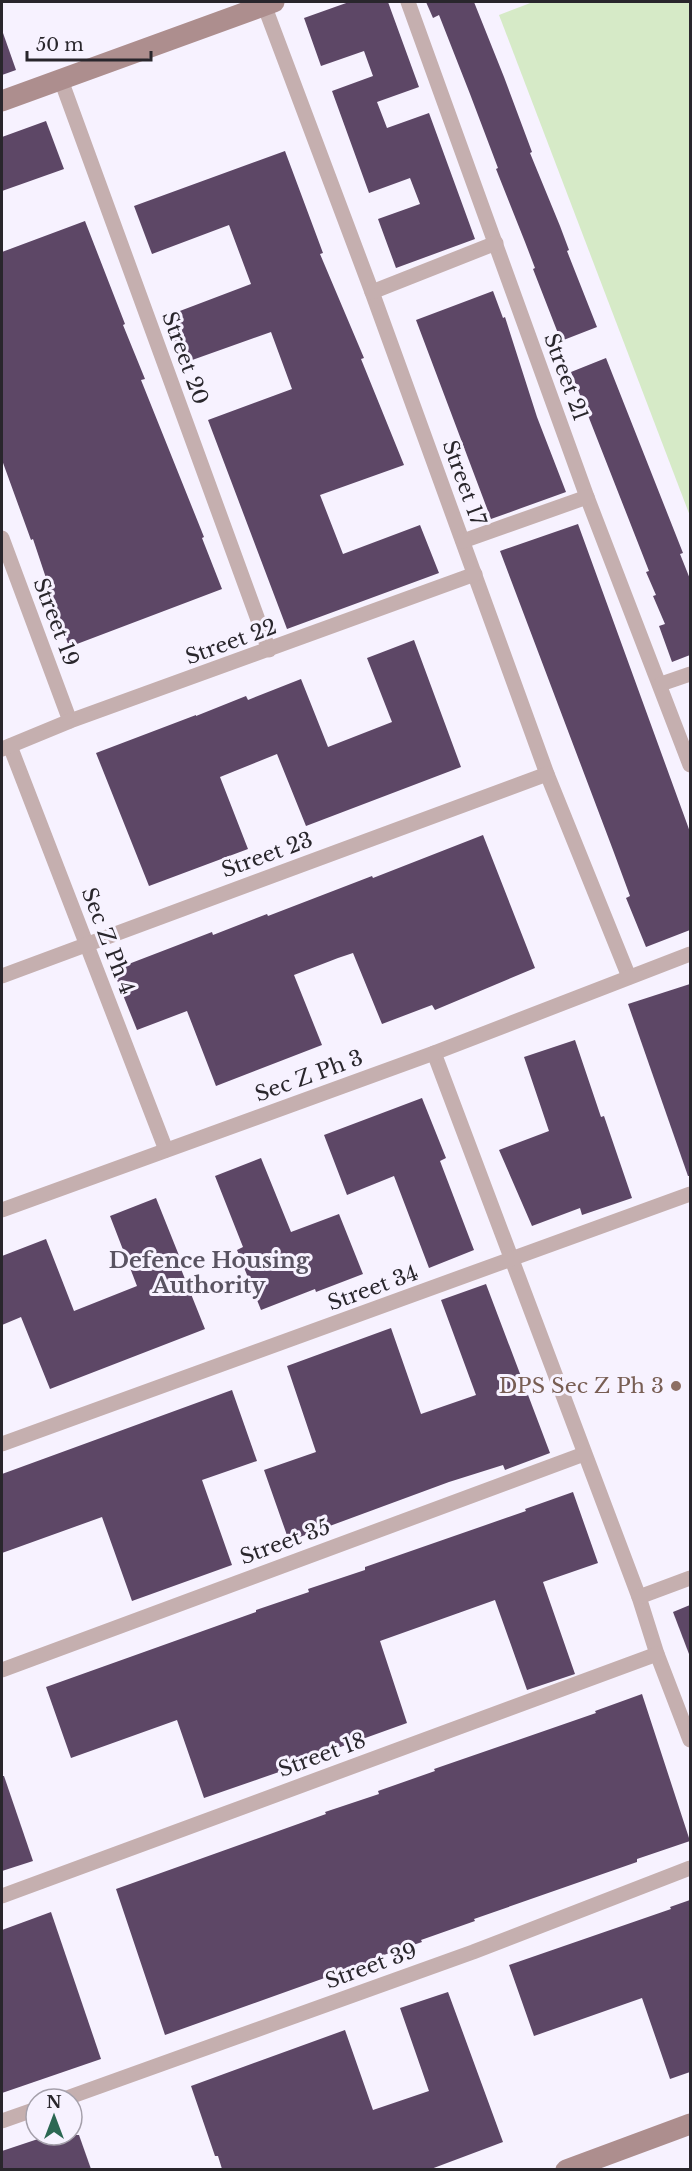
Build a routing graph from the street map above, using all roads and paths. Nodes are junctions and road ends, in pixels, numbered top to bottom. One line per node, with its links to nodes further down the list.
1 (408, 2): 5 (street, Street 21)
2 (267, 3): 3 (street); 6 (street, Street 17)
3 (61, 80): 4 (street); 11 (street, Street 20)
4 (2, 101)
5 (496, 243): 6 (street); 7 (street, Street 21)
6 (372, 292): 9 (street, Street 17)
7 (587, 497): 9 (street); 13 (street, Street 21)
8 (2, 538): 14 (street, Street 19)
9 (463, 542): 10 (street, Street 17)
10 (475, 574): 11 (street, Street 22); 17 (street, Street 17)
11 (269, 650): 14 (street, Street 22)
12 (690, 674): 13 (street)
13 (661, 684): 16 (street, Street 21)
14 (70, 721): 15 (street, Street 22)
15 (6, 748): 18 (street, Sec Z Ph 4)
16 (690, 765)
17 (547, 774): 18 (street, Street 23); 21 (street, Street 17)
18 (87, 944): 20 (street, Street 23); 23 (street, Sec Z Ph 4)
19 (690, 954): 21 (street, Sec Z Ph 3)
20 (2, 976)
21 (628, 977): 22 (street, Sec Z Ph 3)
22 (434, 1053): 23 (street, Sec Z Ph 3); 26 (street)
23 (166, 1150): 25 (street, Sec Z Ph 3)
24 (690, 1194): 26 (street, Street 34)
25 (2, 1210)
26 (512, 1259): 27 (street, Street 34); 28 (street)
27 (2, 1444)
28 (584, 1454): 30 (street); 32 (street, Street 35)
29 (690, 1578): 30 (street)
30 (639, 1597): 31 (street)
31 (657, 1654): 33 (street); 35 (street, Street 18)
32 (2, 1670)
33 (690, 1740)
34 (690, 1868): 36 (street, Street 39)
35 (2, 1896)
36 (84, 2092)
37 (24, 2113): 38 (street)
38 (2, 2121)
39 (690, 2124): 40 (street)
40 (566, 2169)

